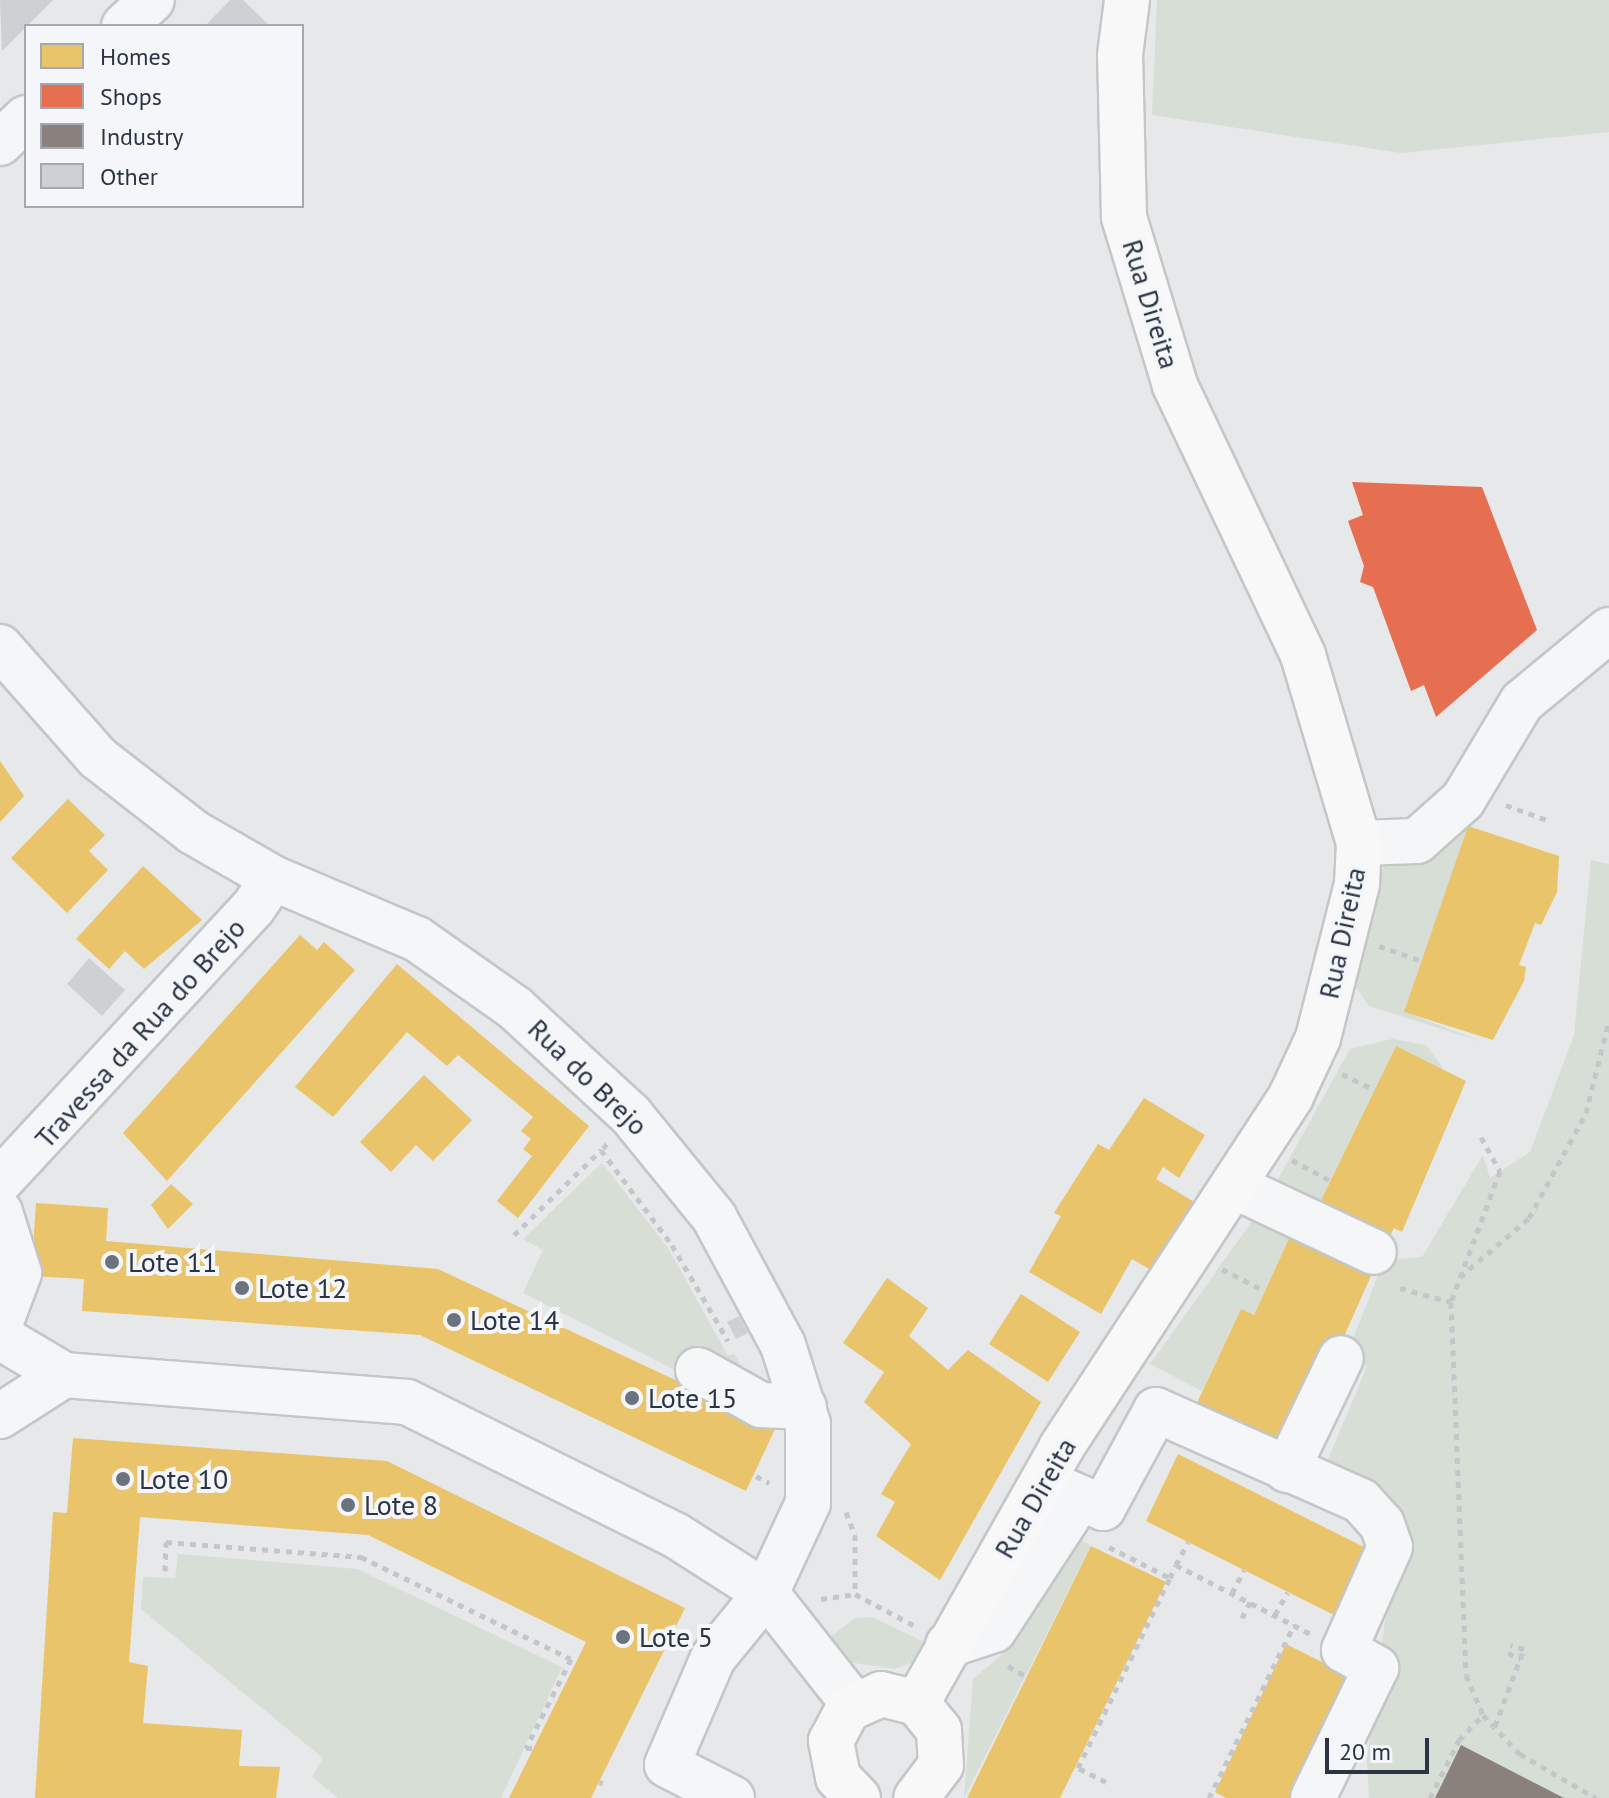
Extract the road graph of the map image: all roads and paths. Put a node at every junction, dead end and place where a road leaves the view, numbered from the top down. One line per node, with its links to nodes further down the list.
1 (152, 0): 3 (street)
2 (1127, 0): 10 (main road, Rua Direita)
3 (126, 24)
4 (24, 120): 5 (street)
5 (0, 143)
6 (1609, 630): 10 (street)
7 (0, 647): 11 (street, Rua do Brejo)
8 (1497, 801): 9 (path)
9 (1547, 820)
10 (1359, 843): 17 (main road, Rua Direita)
11 (273, 878): 16 (street, Travessa da Rua do Brejo); 32 (street, Rua do Brejo)
12 (1608, 1020): 22 (path)
13 (1481, 1137): 22 (path)
14 (611, 1140): 15 (path)
15 (601, 1150): 19 (path); 28 (path)
16 (0, 1181)
17 (1238, 1188): 20 (street); 21 (main road, Rua Direita)
18 (0, 1212): 26 (street)
19 (514, 1235)
20 (1374, 1252)
21 (1193, 1253): 24 (path); 35 (main road, Rua Direita)
22 (1458, 1279): 25 (path)
23 (1400, 1288): 25 (path)
24 (1265, 1291)
25 (1451, 1302): 57 (path)
26 (0, 1324)
27 (0, 1337): 31 (street)
28 (745, 1341)
29 (1341, 1358): 34 (street)
30 (698, 1370): 32 (street)
31 (64, 1375): 33 (street); 45 (street)
32 (804, 1407): 36 (street, Rua do Brejo)
33 (0, 1416)
34 (1287, 1470): 35 (street); 52 (street)
35 (1062, 1501): 41 (path); 50 (main road, Rua Direita)
36 (808, 1503): 44 (path); 45 (street, Rua do Brejo)
37 (1188, 1542): 38 (path)
38 (1176, 1565): 41 (path); 43 (path)
39 (1244, 1570): 43 (path)
40 (165, 1571): 59 (path)
41 (1170, 1578): 60 (path)
42 (1288, 1592): 47 (path)
43 (1232, 1593): 46 (path)
44 (855, 1594): 45 (path); 50 (path)
45 (775, 1602): 56 (street); 62 (street, Rua do Brejo)
46 (1250, 1602): 47 (path); 48 (path)
47 (1275, 1615): 49 (path)
48 (1242, 1618)
49 (1294, 1625): 52 (path); 64 (path)
50 (948, 1645): 55 (main road, Rua Direita)
51 (1511, 1645): 54 (path)
52 (1344, 1650): 65 (street)
53 (1508, 1653): 54 (path)
54 (1521, 1659): 58 (path)
55 (917, 1703): 56 (main road); 61 (main road)
56 (854, 1705): 63 (main road)
57 (1483, 1715): 58 (path); 66 (path)
58 (1495, 1726): 67 (path)
59 (534, 1748)
60 (1106, 1782)
61 (921, 1797)
62 (732, 1798)
63 (858, 1798)
64 (1209, 1798)
65 (1313, 1798)
66 (1430, 1798)
67 (1596, 1798)

